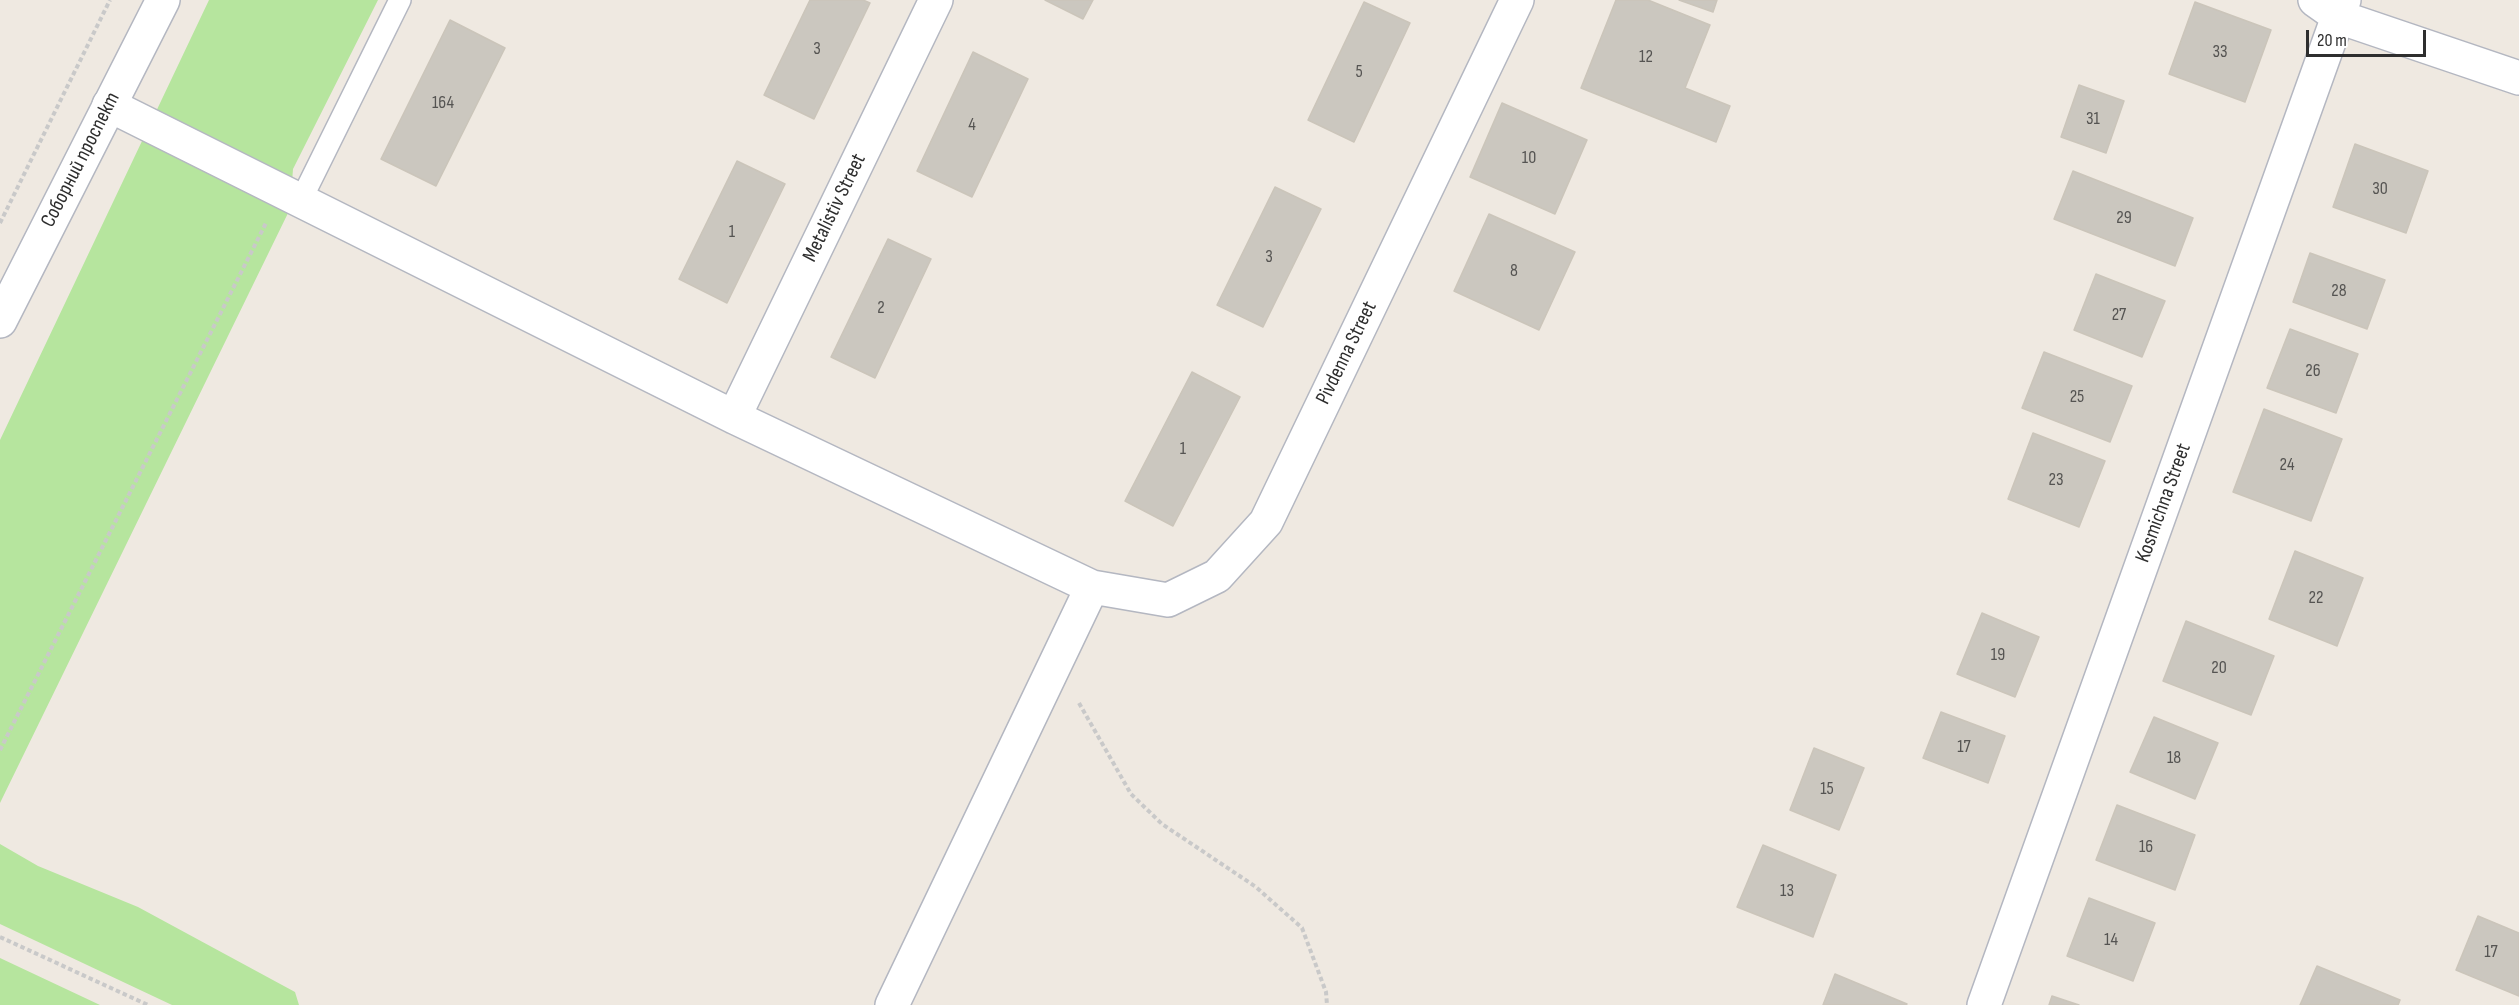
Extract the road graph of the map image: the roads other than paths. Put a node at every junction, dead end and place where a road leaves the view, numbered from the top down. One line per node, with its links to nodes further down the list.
1 (163, 0): 7 (street, Соборний проспект)
2 (400, 0): 8 (lane)
3 (936, 0): 10 (street, Metalistiv Street)
4 (1517, 0): 11 (street, Pivdenna Street)
5 (2333, 6): 6 (street); 13 (street, Kosmichna Street)
6 (2519, 78)
7 (109, 105): 8 (street, Pivdenna Street); 9 (street, Соборний проспект)
8 (290, 197): 10 (street, Pivdenna Street)
9 (0, 321)
10 (734, 417): 11 (street, Pivdenna Street)
11 (1092, 587): 12 (street)
12 (892, 1005)
13 (1984, 1005)

